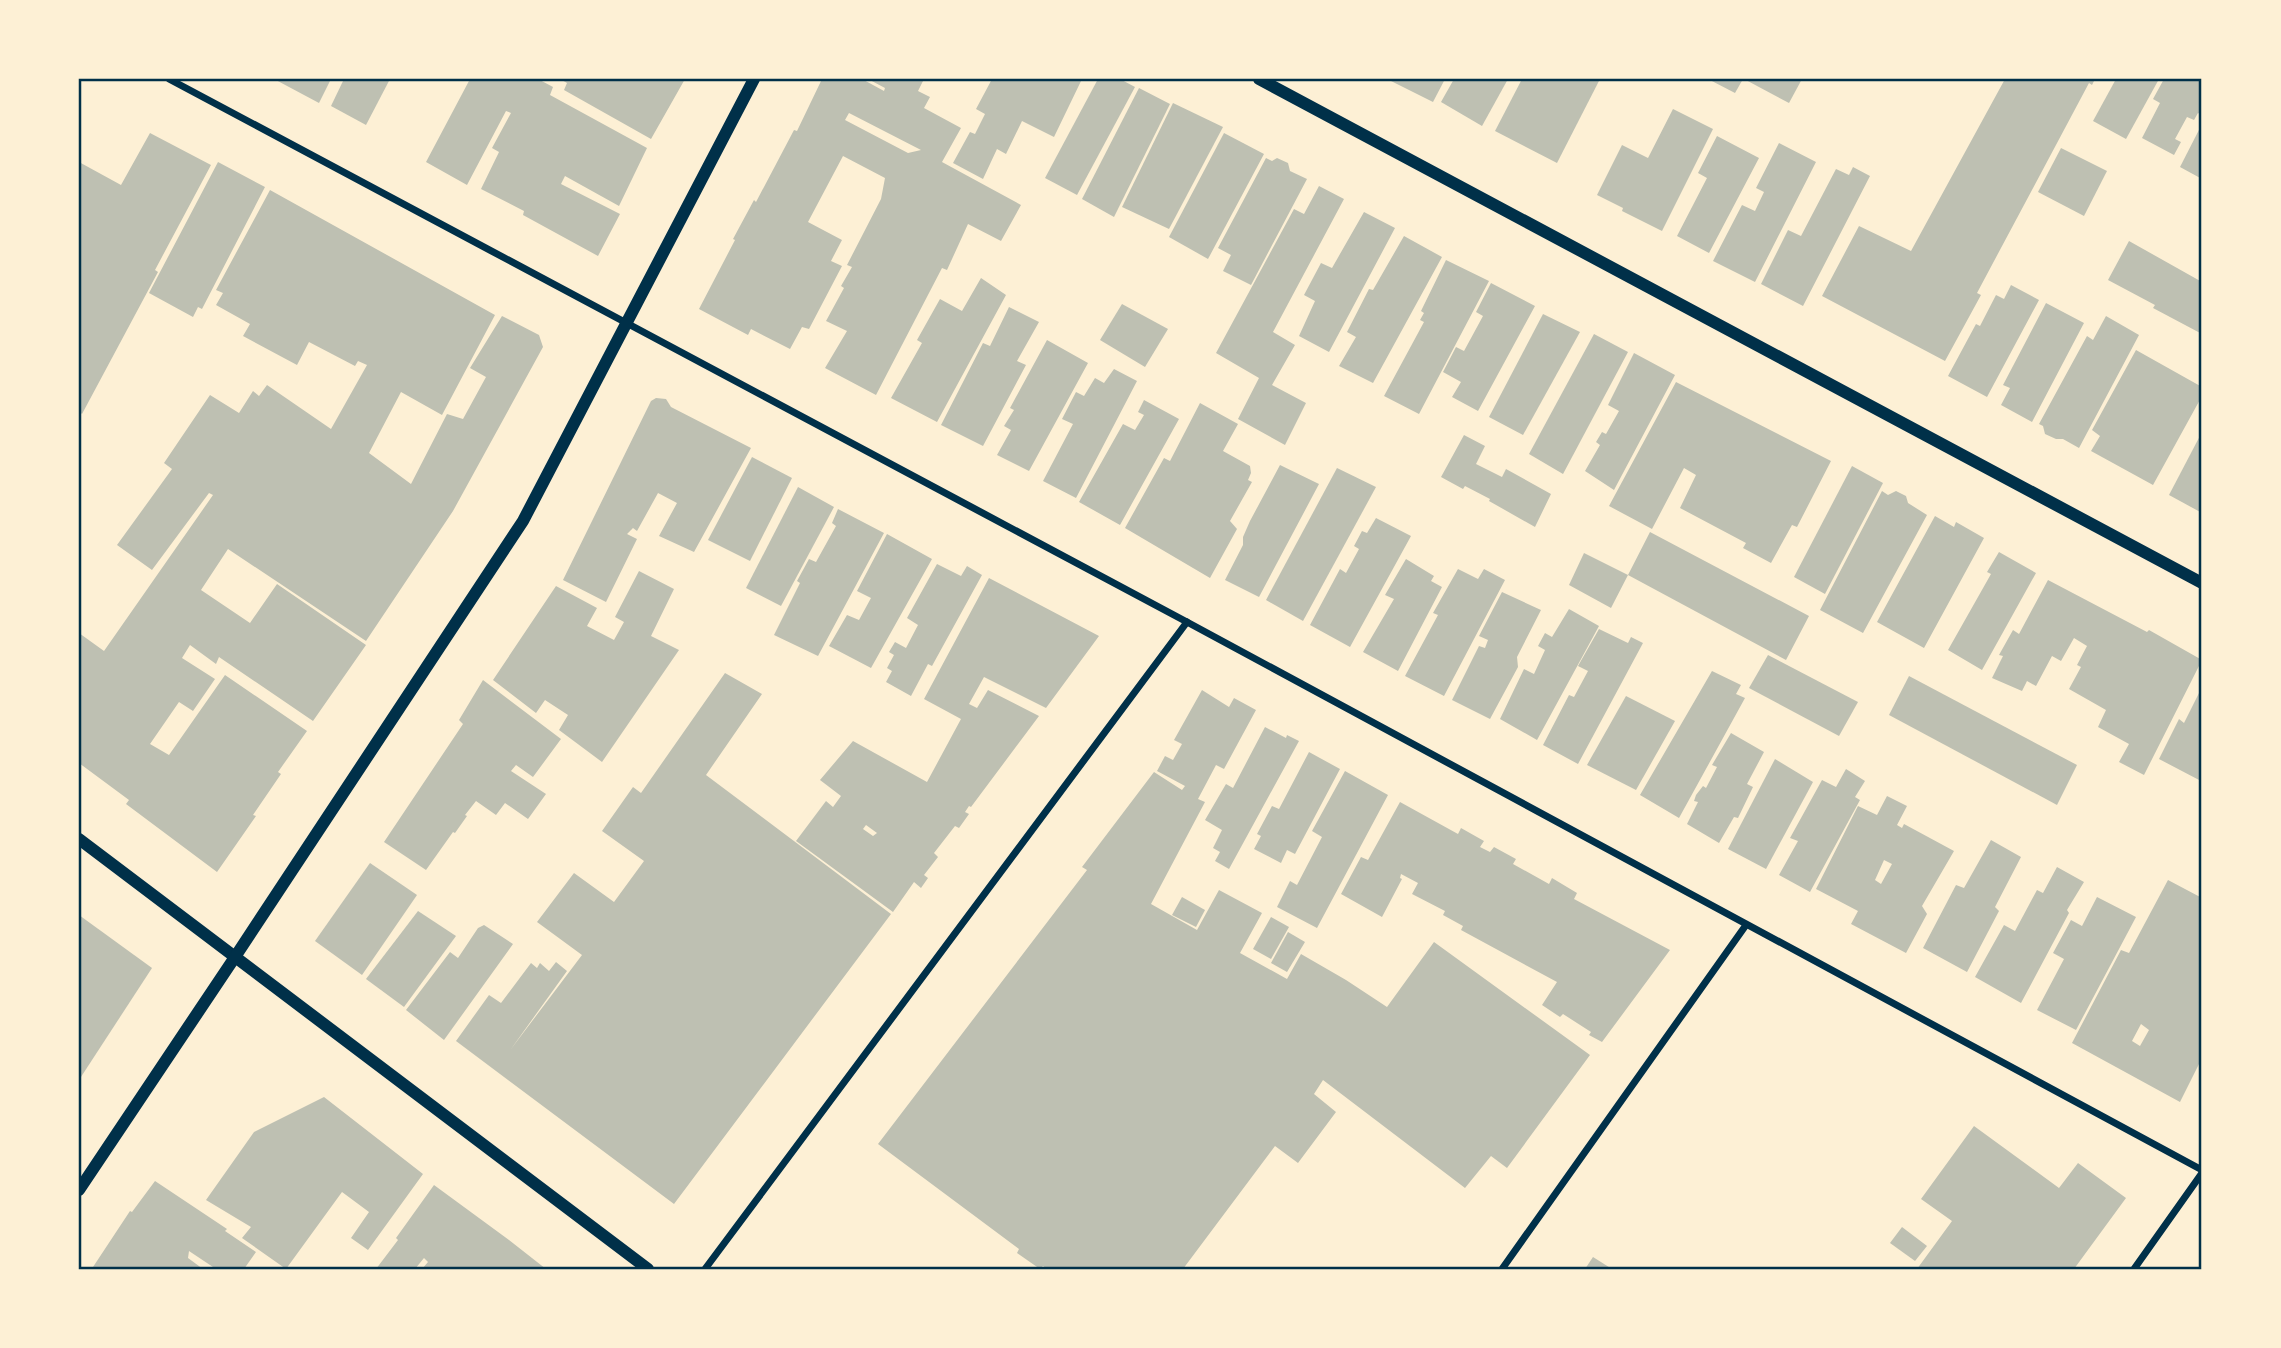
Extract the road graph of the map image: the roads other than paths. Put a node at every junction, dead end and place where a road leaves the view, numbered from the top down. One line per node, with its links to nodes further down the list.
1 (169, 79): 4 (street)
2 (754, 79): 4 (street)
3 (1259, 79): 5 (street)
4 (626, 324): 6 (street); 9 (street)
5 (2202, 583)
6 (1187, 622): 8 (street); 13 (street)
7 (79, 839): 9 (street)
8 (1746, 925): 10 (street); 14 (street)
9 (235, 957): 11 (street); 12 (street)
10 (2202, 1171): 15 (street)
11 (79, 1190)
12 (648, 1269)
13 (705, 1269)
14 (1503, 1269)
15 (2134, 1269)

